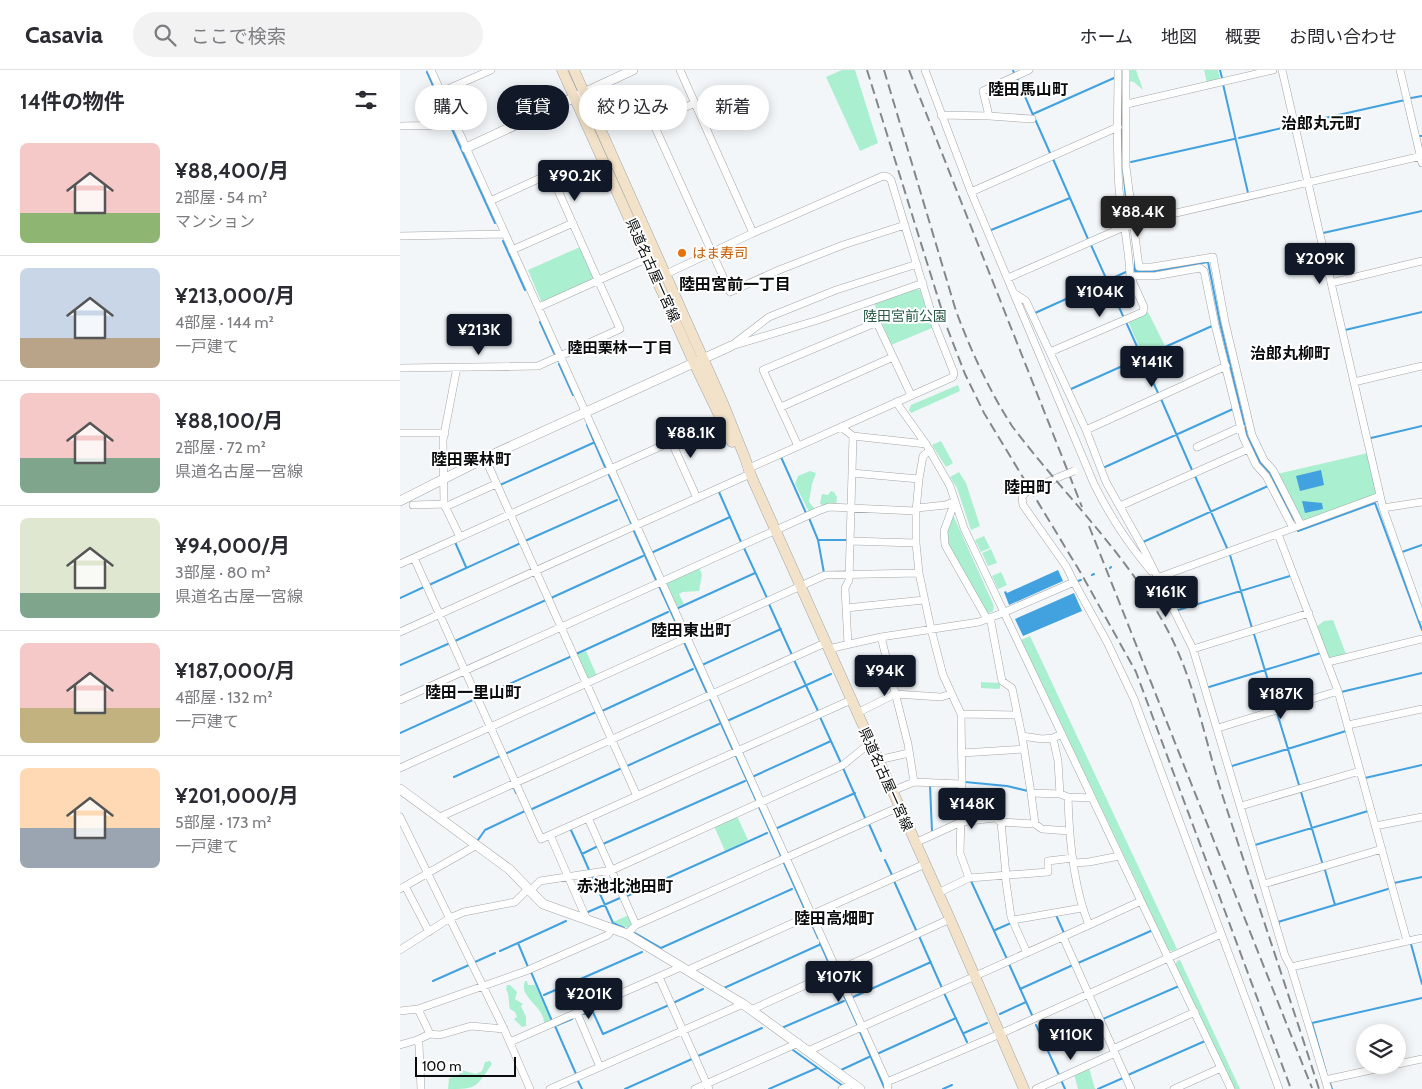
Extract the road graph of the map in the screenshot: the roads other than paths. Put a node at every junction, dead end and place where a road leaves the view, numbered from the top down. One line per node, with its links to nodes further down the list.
1 (430, 70): 14 (street)
2 (491, 70): 15 (street)
3 (562, 70): 17 (main road, 県道名古屋一宮線)
4 (574, 70): 17 (main road, 県道名古屋一宮線)
5 (633, 70): 16 (street)
6 (680, 70): 18 (street)
7 (925, 70): 20 (street)
8 (1029, 70): 21 (street)
9 (1118, 70): 25 (street)
10 (1126, 70): 19 (street)
11 (1273, 70): 19 (street)
12 (1282, 70): 31 (street)
13 (1400, 70): 30 (street)
14 (438, 85)
15 (457, 85)
16 (601, 85)
17 (579, 95): 29 (street)
18 (695, 102): 37 (street); 41 (street)
19 (1126, 104): 35 (street)
20 (942, 115): 21 (street); 32 (street)
21 (989, 116): 22 (street)
22 (1032, 119)
23 (400, 126): 24 (street)
24 (415, 126)
25 (1118, 127): 32 (street); 35 (street)
26 (458, 130): 29 (street)
27 (594, 130): 42 (main road, 県道名古屋一宮線)
28 (596, 130): 45 (main road, 県道名古屋一宮線)
29 (466, 148): 33 (street)
30 (1421, 159): 31 (street)
31 (1308, 183): 35 (street); 50 (street)
32 (971, 192): 47 (street)
33 (490, 201): 34 (street); 38 (street)
34 (572, 223): 40 (street); 48 (street)
35 (1130, 224): 46 (street); 47 (street); 98 (street)
36 (905, 225): 37 (street); 41 (street); 44 (street)
37 (753, 233): 41 (street)
38 (505, 234): 39 (street); 40 (street)
39 (400, 236)
40 (512, 250): 52 (street)
41 (712, 252): 45 (street)
42 (648, 258): 48 (street); 57 (main road, 県道名古屋一宮線)
43 (1422, 261): 50 (street)
44 (916, 264): 49 (street); 53 (street)
45 (666, 274): 57 (main road, 県道名古屋一宮線)
46 (1130, 276): 54 (street); 58 (street)
47 (1008, 278): 51 (street)
48 (599, 281): 52 (street); 55 (street)
49 (923, 283): 53 (street); 63 (street)
50 (1331, 283): 62 (street)
51 (1014, 293): 54 (street); 78 (street)
52 (539, 307): 55 (street)
53 (731, 346): 57 (street)
54 (1050, 352): 69 (street)
55 (561, 356): 60 (street); 66 (street)
56 (893, 357): 63 (street); 65 (street); 65 (street)
57 (699, 361): 66 (street); 80 (main road, 県道名古屋一宮線)
58 (1226, 366): 67 (street); 69 (street)
59 (1422, 366): 62 (street)
60 (457, 367): 61 (street); 71 (street)
61 (400, 368)
62 (1354, 382): 85 (street)
63 (910, 396): 64 (street)
64 (896, 402): 68 (street); 74 (street)
65 (781, 408): 73 (street)
66 (587, 412): 77 (street); 79 (street)
67 (1241, 426): 75 (street); 76 (street)
68 (841, 427): 72 (street); 73 (street)
69 (1086, 430): 92 (street)
70 (400, 433): 71 (street)
71 (445, 433): 82 (street)
72 (853, 436): 74 (street); 81 (street)
73 (798, 446): 80 (street)
74 (928, 447): 83 (street); 87 (street)
75 (1197, 447)
76 (1248, 449): 92 (street); 98 (street)
77 (485, 458): 82 (street); 84 (street)
78 (1086, 466): 109 (street); 111 (street, bridge)
79 (610, 468): 86 (street); 96 (street); 97 (street)
80 (749, 471): 86 (street); 99 (main road, 県道名古屋一宮線)
81 (852, 473): 83 (street); 93 (street)
82 (444, 479): 88 (street); 91 (street)
83 (919, 479): 95 (street)
84 (496, 484): 91 (street); 96 (street)
85 (1380, 496): 94 (street); 98 (street)
86 (697, 498): 97 (street)
87 (955, 500): 95 (street); 115 (street); 118 (street)
88 (400, 501)
89 (1422, 502): 94 (street)
90 (413, 505): 91 (street)
91 (445, 506): 101 (street)
92 (1120, 506): 109 (street)
93 (851, 508): 95 (street); 99 (street); 102 (street)
94 (1383, 508): 119 (street)
95 (917, 510): 103 (street)
96 (510, 515): 101 (street); 106 (street)
97 (636, 526): 106 (street); 110 (street)
98 (1297, 526): 100 (street)
99 (775, 531): 110 (street); 112 (main road, 県道名古屋一宮線)
100 (1278, 534): 109 (street); 116 (street)
101 (460, 537): 104 (street)
102 (850, 541): 103 (street); 108 (street)
103 (916, 543): 107 (street)
104 (414, 558): 105 (street); 117 (street)
105 (400, 564)
106 (536, 571): 117 (street); 120 (street)
107 (919, 574): 108 (street); 113 (street)
108 (849, 575): 112 (street); 114 (street)
109 (1157, 578): 128 (street)
110 (661, 582): 120 (street); 124 (street)
111 (1074, 582): 115 (street); 208 (street)
112 (800, 587): 124 (street); 127 (main road, 県道名古屋一宮線)
113 (924, 600): 114 (street); 121 (street)
114 (846, 608): 126 (street)
115 (1005, 612): 118 (street); 145 (street)
116 (1309, 613): 128 (street); 129 (street)
117 (439, 614): 122 (street); 130 (street)
118 (988, 618): 121 (street); 141 (street)
119 (1422, 618)
120 (561, 627): 130 (street); 131 (street)
121 (931, 630): 123 (street); 135 (street)
122 (400, 632)
123 (881, 637): 126 (street); 134 (street)
124 (686, 638): 131 (street); 133 (street)
125 (1422, 639): 129 (street)
126 (848, 644): 127 (street)
127 (827, 646): 133 (street); 137 (main road, 県道名古屋一宮線)
128 (1193, 649): 144 (street)
129 (1328, 662): 132 (street)
130 (465, 671): 136 (street); 143 (street)
131 (586, 683): 143 (street); 148 (street)
132 (1338, 691): 142 (street); 144 (street)
133 (712, 694): 148 (street); 151 (street)
134 (895, 694): 135 (street); 139 (street); 152 (street)
135 (951, 694): 140 (street)
136 (400, 700)
137 (851, 700): 139 (main road, 県道名古屋一宮線); 151 (street)
138 (1422, 709): 142 (street)
139 (857, 713): 149 (main road, 県道名古屋一宮線)
140 (961, 714): 141 (street); 153 (street)
141 (1017, 715): 146 (street)
142 (1348, 725): 156 (street)
143 (490, 727): 155 (street); 158 (street)
144 (1218, 728): 168 (street)
145 (1062, 734): 147 (street); 166 (street)
146 (1022, 736): 147 (street); 150 (street)
147 (1053, 738): 163 (street)
148 (612, 740): 158 (street); 164 (street)
149 (870, 743): 154 (main road, 県道名古屋一宮線); 167 (street)
150 (1024, 749): 153 (street); 162 (street)
151 (737, 751): 164 (street); 167 (street)
152 (909, 753): 154 (street); 157 (street)
153 (962, 753): 159 (street)
154 (878, 760): 161 (main road, 県道名古屋一宮線)
155 (400, 768)
156 (1360, 771): 168 (street); 177 (street)
157 (914, 782): 159 (street); 161 (street)
158 (516, 783): 170 (street); 179 (street)
159 (961, 784): 174 (street)
160 (400, 789): 170 (street)
161 (892, 791): 169 (main road, 県道名古屋一宮線)
162 (1031, 793): 163 (street); 176 (street)
163 (1060, 794): 165 (street)
164 (637, 796): 173 (street)
165 (1068, 797): 166 (street); 178 (street)
166 (1092, 798): 183 (street)
167 (761, 802): 184 (street); 187 (street)
168 (1241, 806): 192 (street)
169 (899, 807): 180 (main road, 県道名古屋一宮線); 184 (street)
170 (440, 817): 181 (street)
171 (1422, 817): 177 (street)
172 (400, 818): 188 (street)
173 (588, 818): 179 (street); 187 (street)
174 (961, 822): 175 (street); 180 (street); 191 (street)
175 (1001, 822): 176 (street); 189 (street)
176 (1035, 824): 178 (street)
177 (1375, 826): 182 (street)
178 (1069, 831): 185 (street)
179 (550, 835): 190 (street)
180 (915, 843): 186 (main road, 県道名古屋一宮線)
181 (477, 845): 188 (street); 194 (street)
182 (1382, 849): 192 (street); 211 (street)
183 (1119, 856): 185 (street); 196 (street)
184 (786, 858): 198 (street); 203 (street)
185 (1074, 860): 189 (street); 197 (street)
186 (925, 864): 195 (main road, 県道名古屋一宮線); 198 (street)
187 (612, 870): 190 (street); 203 (street)
188 (428, 873): 193 (street); 199 (street)
189 (1006, 875): 191 (street); 202 (street)
190 (568, 877): 194 (street); 201 (street)
191 (970, 878): 195 (street)
192 (1264, 884): 215 (street)
193 (403, 887): 206 (street)
194 (529, 890): 199 (street); 201 (street)
195 (938, 893): 200 (main road, 県道名古屋一宮線)
196 (1141, 901): 204 (street); 214 (street)
197 (1082, 908): 202 (street); 204 (street)
198 (811, 914): 216 (street); 217 (street)
199 (450, 918): 206 (street); 220 (street)
200 (950, 919): 217 (street); 218 (main road, 県道名古屋一宮線)
201 (587, 920): 205 (street)
202 (1013, 920): 213 (street)
203 (636, 925): 207 (street)
204 (1089, 925): 209 (street)
205 (612, 929): 207 (street); 220 (street)
206 (429, 932): 212 (street)
207 (627, 934): 216 (street)
208 (1222, 934): 214 (street); 258 (street)
209 (1062, 937): 213 (street); 221 (street)
210 (1422, 938): 211 (street)
211 (1407, 941): 215 (street)
212 (400, 950)
213 (1028, 953): 218 (street)
214 (1169, 958): 221 (street); 226 (street)
215 (1291, 967): 244 (street)
216 (684, 969): 219 (street); 222 (street)
217 (837, 971): 224 (street); 228 (street)
218 (975, 976): 228 (street); 232 (main road, 県道名古屋一宮線)
219 (659, 977): 227 (street); 230 (street)
220 (484, 986): 223 (street); 229 (street)
221 (1088, 994): 232 (street); 238 (street)
222 (743, 1004): 224 (street); 230 (street)
223 (418, 1009): 225 (street); 231 (street)
224 (751, 1010): 235 (street)
225 (400, 1011)
226 (1195, 1012): 238 (street); 242 (street)
227 (577, 1013): 234 (street); 241 (street)
228 (862, 1027): 237 (street); 246 (street)
229 (504, 1029): 231 (street); 234 (street)
230 (683, 1030): 241 (street); 245 (street)
231 (430, 1034): 233 (street)
232 (1000, 1034): 246 (street); 248 (main road, 県道名古屋一宮線)
233 (417, 1040): 236 (street); 249 (street)
234 (510, 1042): 250 (street)
235 (798, 1043): 237 (street); 245 (street)
236 (400, 1044)
237 (808, 1051): 247 (street)
238 (1114, 1051): 254 (street); 255 (street)
239 (1422, 1059): 240 (street)
240 (1406, 1063)
241 (600, 1067): 251 (street)
242 (1221, 1068): 256 (street); 257 (street)
243 (1356, 1073): 244 (street)
244 (1325, 1080): 259 (street)
245 (708, 1086): 252 (street)
246 (888, 1086)
247 (857, 1087): 253 (street)
248 (1022, 1088)
249 (422, 1089)
250 (530, 1089)
251 (550, 1089)
252 (695, 1089)
253 (842, 1089)
254 (1036, 1089)
255 (1131, 1089)
256 (1174, 1089)
257 (1231, 1089)
258 (1279, 1089)
259 (1328, 1089)

